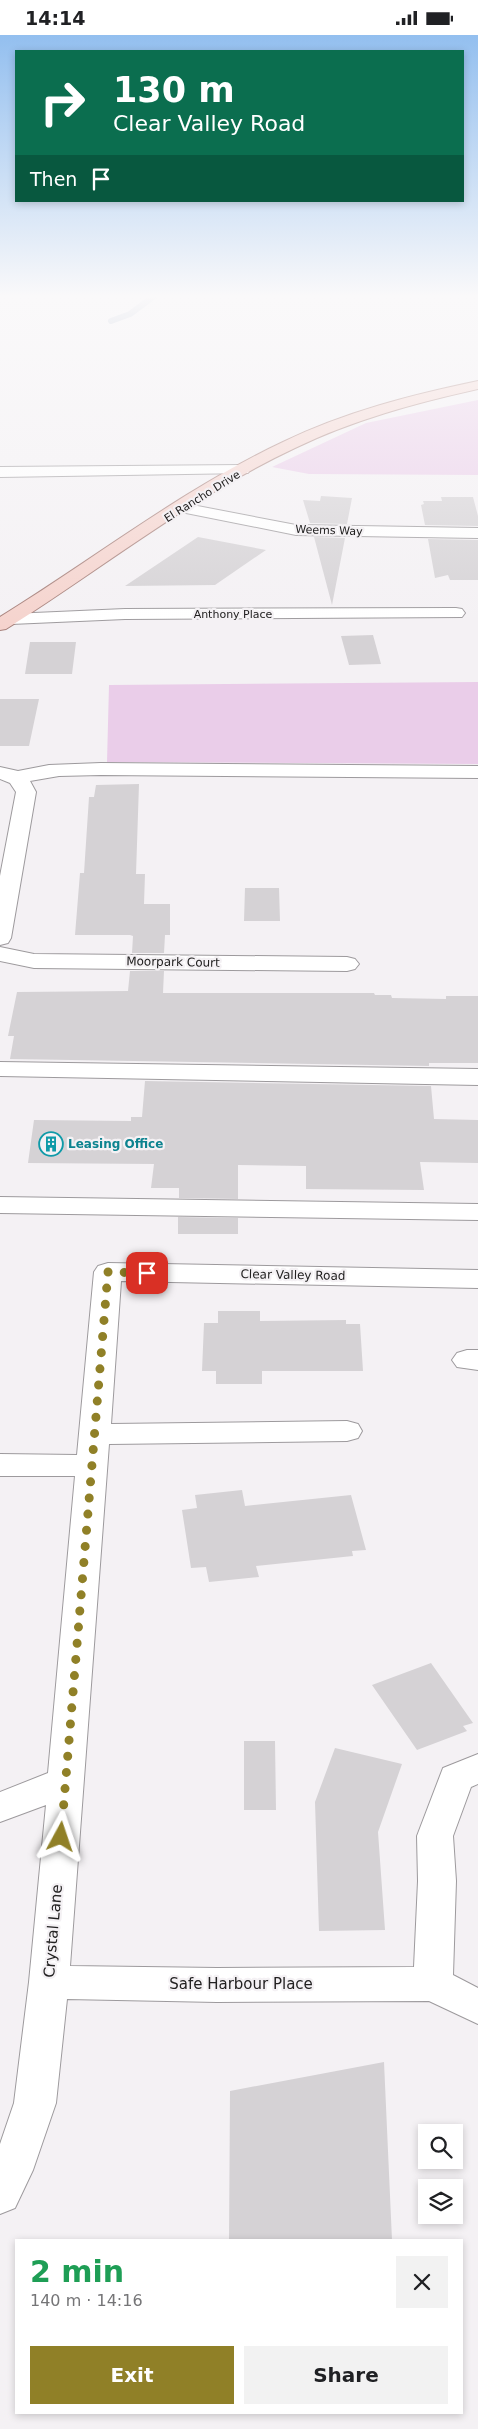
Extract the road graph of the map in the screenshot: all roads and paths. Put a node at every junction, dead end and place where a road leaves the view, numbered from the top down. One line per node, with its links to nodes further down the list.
1 (397, 406): 2 (main road, El Rancho Drive)
2 (242, 470): 3 (street); 4 (main road, El Rancho Drive)
3 (0, 472)
4 (182, 508): 5 (street, Weems Way); 7 (main road, El Rancho Drive)
5 (478, 533)
6 (456, 613): 7 (street, Anthony Place)
7 (5, 622)
8 (478, 772): 9 (street)
9 (9, 776): 10 (street)
10 (0, 939)
11 (0, 954): 12 (street, Moorpark Court)
12 (347, 964)
13 (0, 1069): 14 (street)
14 (478, 1077)
15 (0, 1205): 16 (street)
16 (478, 1212)
17 (108, 1272): 18 (street, Clear Valley Road); 20 (street, Crystal Lane)
18 (478, 1279)
19 (348, 1431): 20 (street)
20 (93, 1450): 21 (street); 23 (street, Crystal Lane)
21 (0, 1465)
22 (478, 1768): 26 (street)
23 (66, 1782): 24 (street); 25 (street, Crystal Lane)
24 (0, 1807)
25 (49, 1983): 26 (street, Safe Harbour Place); 28 (street, Crystal Lane)
26 (433, 1984): 27 (street, Safe Harbour Place)
27 (478, 2007)
28 (0, 2194)

